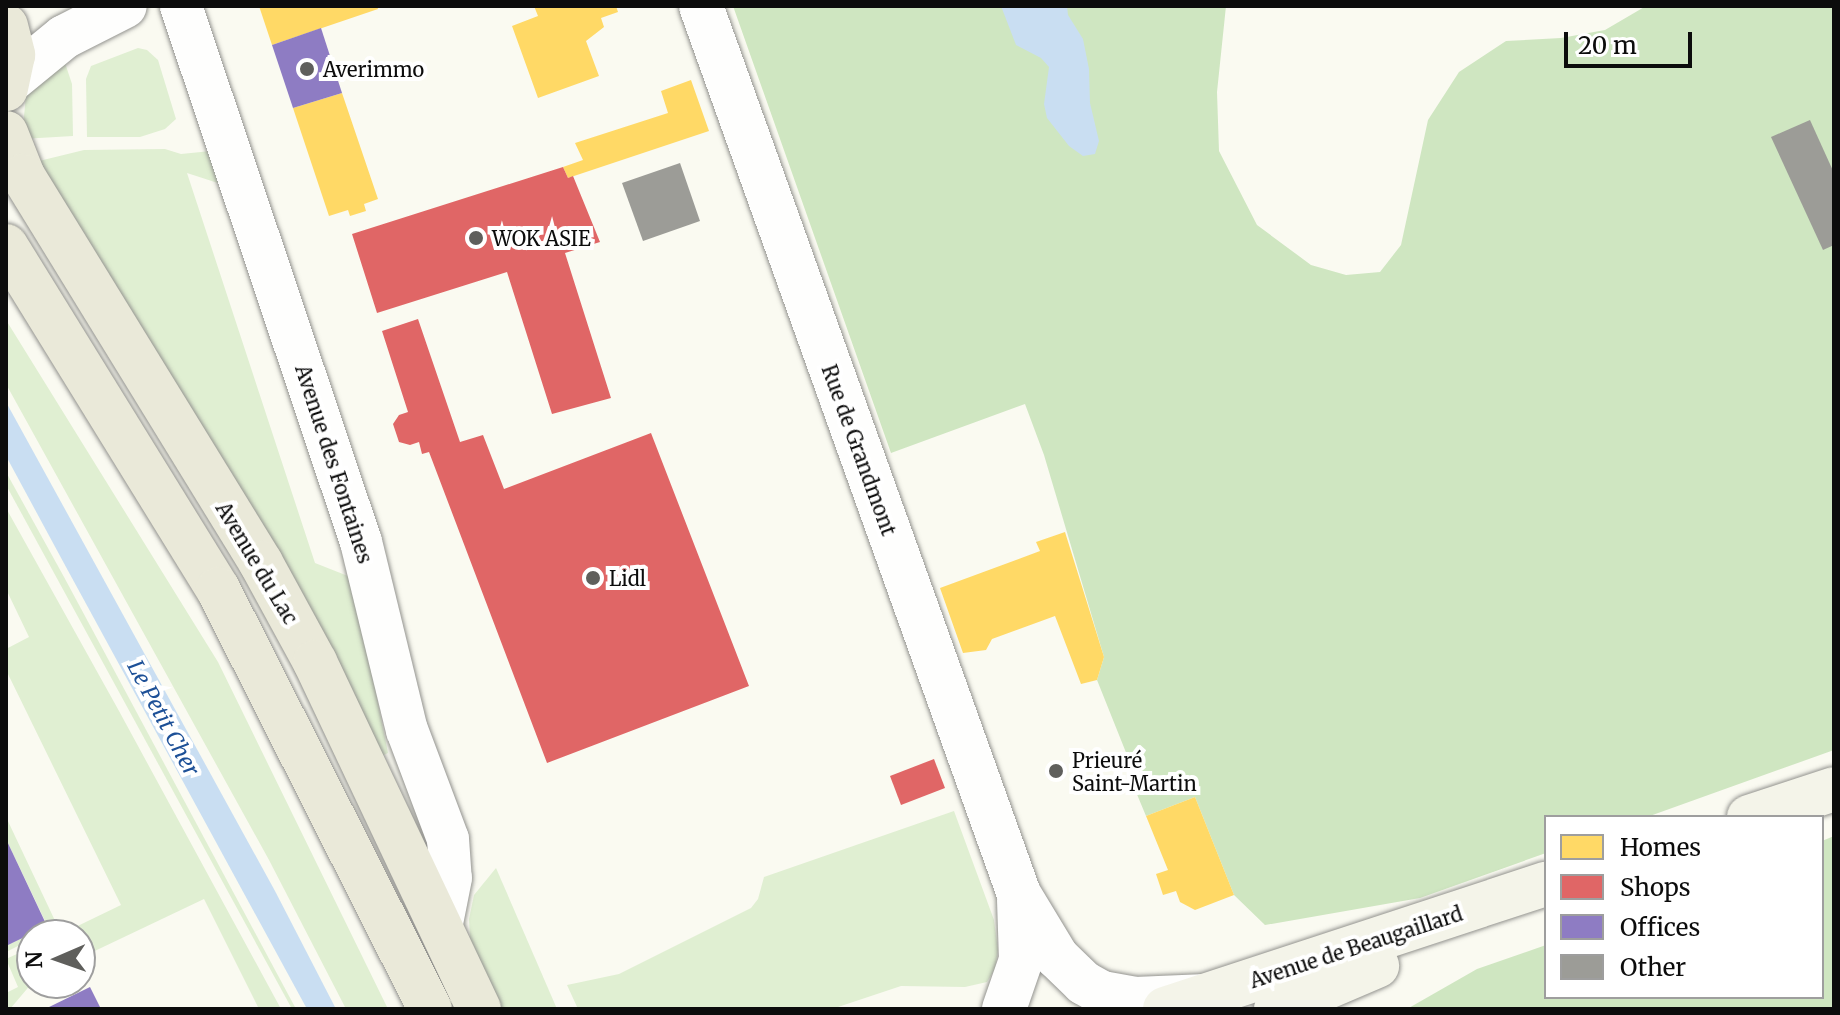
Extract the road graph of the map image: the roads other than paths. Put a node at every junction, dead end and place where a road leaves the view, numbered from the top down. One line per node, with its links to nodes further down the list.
1 (125, 6): 5 (street)
2 (181, 6): 14 (street, Avenue des Fontaines)
3 (701, 6): 12 (street, Rue de Grandmont)
4 (6, 26): 5 (main road)
5 (7, 86)
6 (6, 133): 14 (main road, Avenue du Lac)
7 (6, 246): 16 (main road)
8 (1834, 790): 9 (main road); 10 (main road)
9 (1755, 815)
10 (1772, 815)
11 (1544, 885): 15 (main road, Avenue de Beaugaillard)
12 (1019, 894): 15 (street, Rue de Grandmont); 18 (street, Rue de Grandmont)
13 (1544, 899): 20 (main road, Avenue de Beaugaillard)
14 (441, 928): 17 (main road, Avenue du Lac)
15 (1210, 996): 19 (main road, Avenue de Beaugaillard)
16 (430, 1009)
17 (479, 1009)
18 (1004, 1009)
19 (1165, 1009)
20 (1276, 1009)

